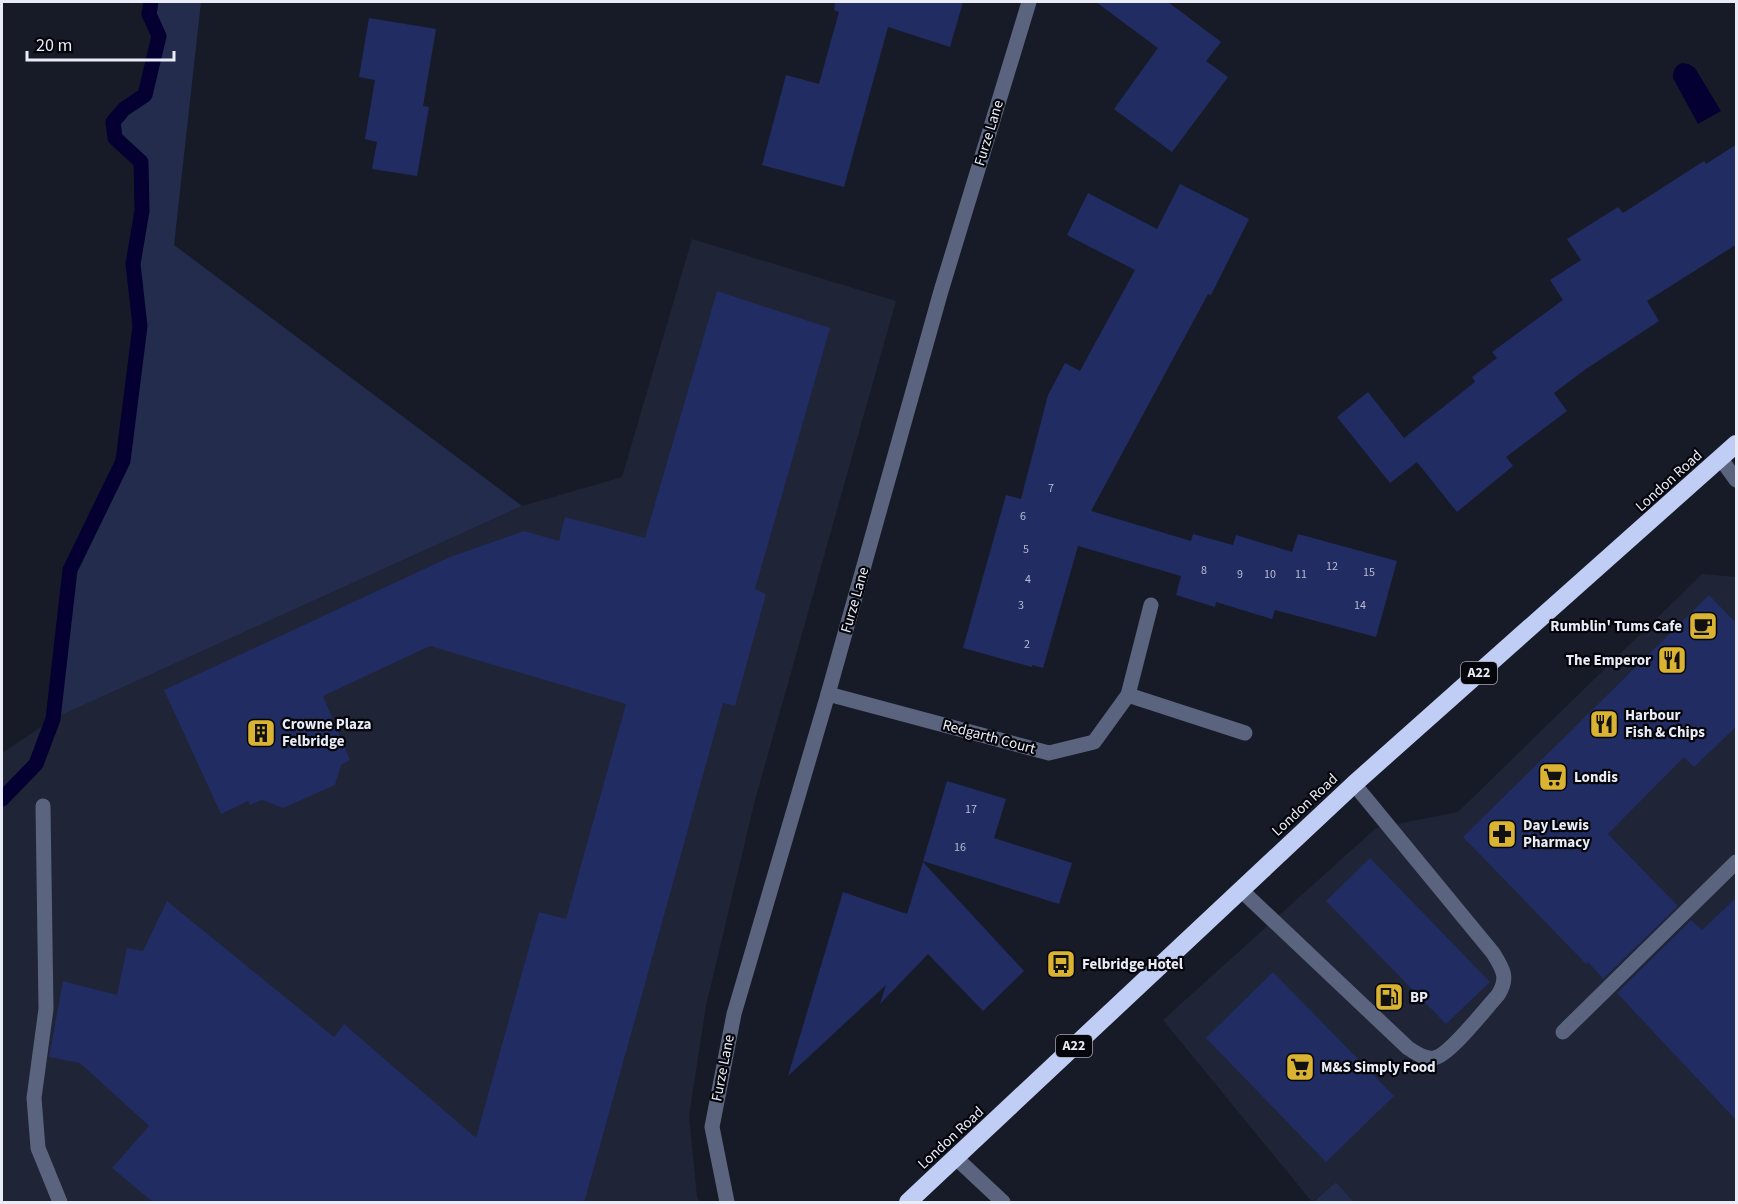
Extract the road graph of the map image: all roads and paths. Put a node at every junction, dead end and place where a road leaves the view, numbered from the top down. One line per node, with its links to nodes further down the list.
1 (1029, 2): 6 (street, Furze Lane)
2 (1737, 444): 3 (highway, London Road / A22)
3 (1721, 459): 4 (street); 9 (highway, London Road / A22)
4 (1737, 480)
5 (1151, 605): 7 (street, Redgarth Court)
6 (828, 694): 7 (street, Redgarth Court); 16 (street, Furze Lane)
7 (1128, 695): 8 (street)
8 (1245, 733)
9 (1354, 784): 12 (highway, London Road / A22); 12 (street)
10 (43, 806): 15 (street)
11 (1737, 862): 13 (street)
12 (1241, 890): 14 (highway, London Road / A22)
13 (1563, 1032)
14 (956, 1158): 17 (highway, London Road / A22); 18 (street)
15 (60, 1203)
16 (727, 1203)
17 (908, 1203)
18 (1003, 1203)

